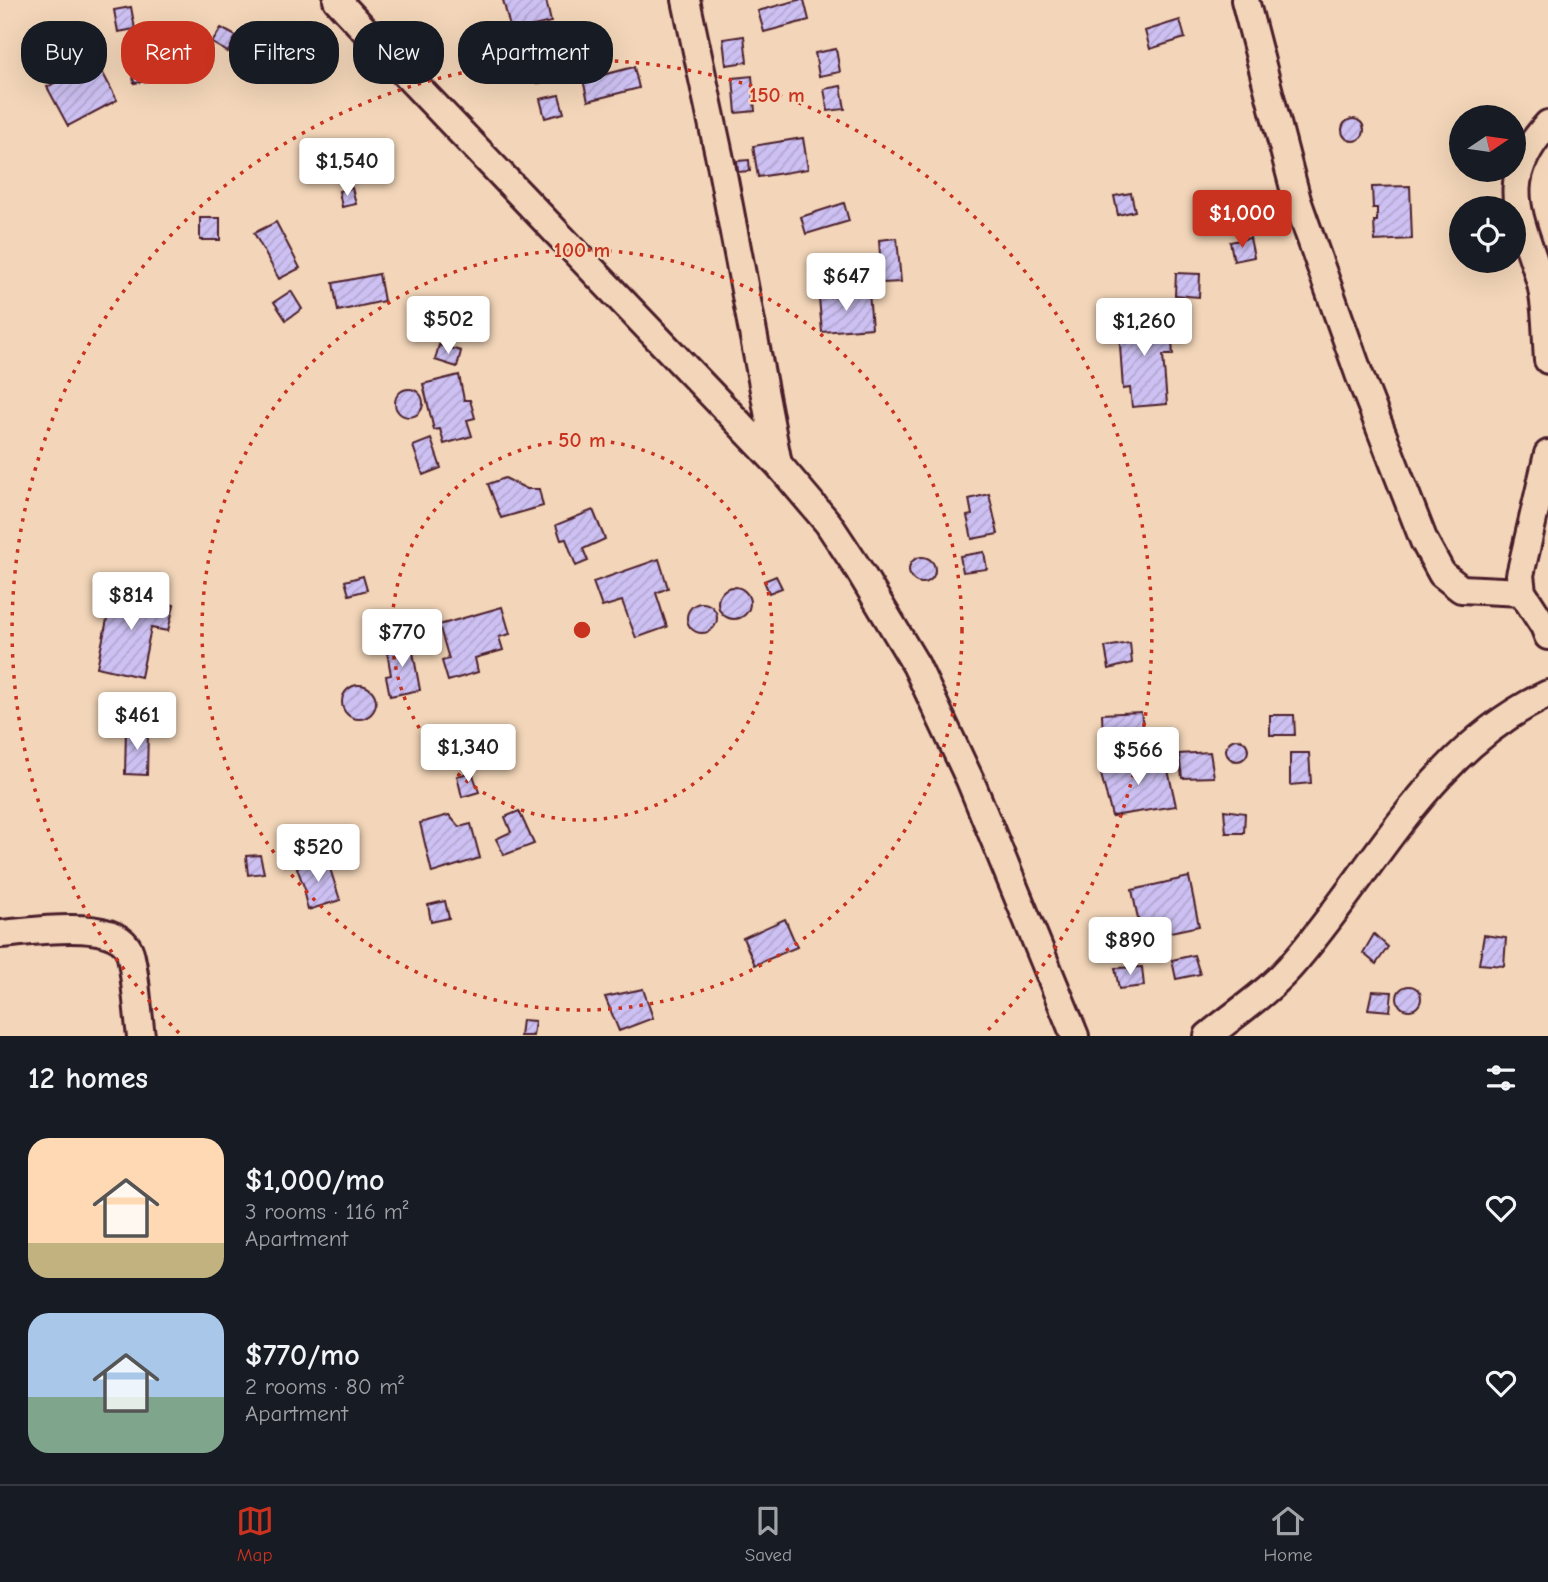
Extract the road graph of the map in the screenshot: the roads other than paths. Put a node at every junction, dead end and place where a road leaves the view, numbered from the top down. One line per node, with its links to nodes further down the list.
1 (337, 0): 7 (street)
2 (686, 0): 7 (street)
3 (1245, 0): 8 (street)
4 (1548, 124): 5 (street)
5 (1548, 360)
6 (1548, 454): 8 (street)
7 (778, 464): 13 (street)
8 (1522, 592): 9 (street)
9 (1548, 636)
10 (1548, 694): 14 (street)
11 (0, 934): 12 (street)
12 (141, 1036)
13 (1075, 1036)
14 (1208, 1036)

